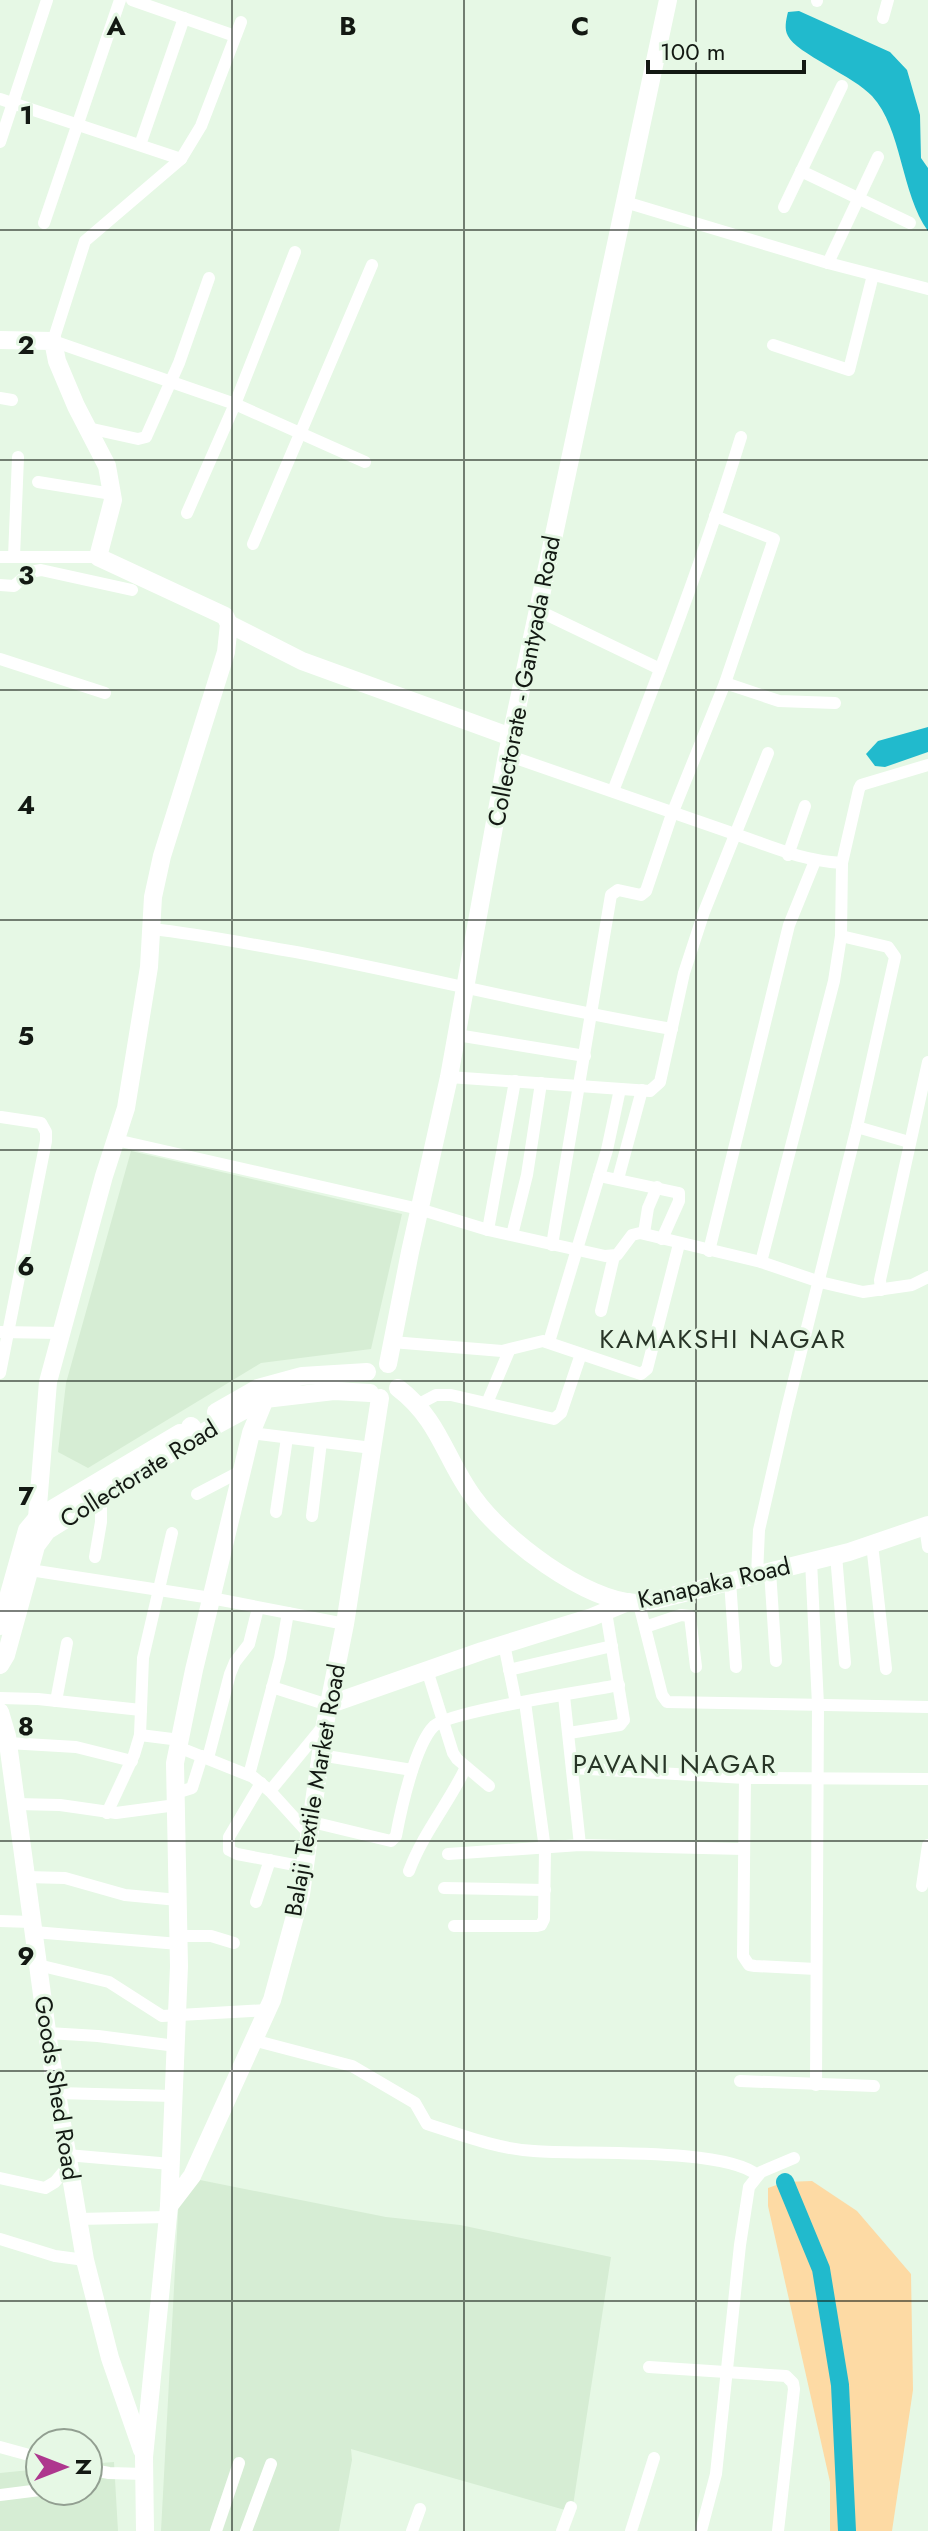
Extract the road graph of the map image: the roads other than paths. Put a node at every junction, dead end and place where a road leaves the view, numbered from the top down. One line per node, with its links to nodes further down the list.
1 (47, 0): 11 (street)
2 (120, 0): 12 (street)
3 (132, 0): 6 (street)
4 (668, 0): 19 (street, Collectorate - Gantyada Road)
5 (888, 0): 7 (street)
6 (184, 18): 9 (street); 14 (street)
7 (883, 18)
8 (241, 22): 9 (street)
9 (235, 36): 16 (street)
10 (842, 86): 17 (street)
11 (6, 101): 12 (street); 13 (street)
12 (78, 124): 14 (street); 21 (street)
13 (0, 142)
14 (140, 145): 16 (street)
15 (878, 157): 18 (street)
16 (181, 159): 30 (street)
17 (801, 171): 18 (street); 20 (street)
18 (859, 198): 22 (street); 24 (street)
19 (625, 202): 24 (street); 49 (street, Collectorate - Gantyada Road)
20 (784, 207)
21 (44, 223)
22 (910, 223)
23 (295, 252): 33 (street)
24 (828, 263): 26 (street)
25 (372, 265): 35 (street)
26 (873, 275): 28 (street); 31 (street)
27 (209, 278): 32 (street)
28 (928, 289)
29 (0, 340): 30 (street)
30 (53, 341): 32 (street); 34 (street)
31 (773, 345)
32 (171, 382): 33 (street); 34 (street)
33 (235, 404): 35 (street); 41 (street)
34 (88, 428): 40 (street)
35 (299, 434): 38 (street); 43 (street)
36 (741, 437): 42 (street)
37 (18, 457): 45 (street)
38 (365, 462)
39 (38, 482): 40 (street)
40 (112, 494): 46 (street)
41 (187, 513)
42 (715, 516): 52 (street); 53 (street)
43 (253, 544)
44 (0, 557): 45 (street)
45 (14, 557): 46 (street)
46 (98, 557): 50 (street)
47 (0, 585): 48 (street)
48 (132, 590)
49 (537, 610): 52 (street); 56 (street, Collectorate - Gantyada Road)
50 (229, 624): 56 (street); 66 (street)
51 (0, 659): 54 (street)
52 (660, 669): 59 (street)
53 (725, 683): 55 (street); 61 (street)
54 (105, 693)
55 (835, 703)
56 (509, 746): 59 (street); 68 (street, Collectorate - Gantyada Road)
57 (768, 753): 62 (street)
58 (928, 765): 65 (street)
59 (613, 791): 61 (street)
60 (805, 806): 63 (street)
61 (672, 814): 62 (street); 69 (street)
62 (734, 834): 63 (street); 70 (street)
63 (788, 855): 64 (street)
64 (815, 861): 65 (street); 95 (street)
65 (842, 863): 67 (street)
66 (151, 929): 68 (street); 82 (street)
67 (841, 936): 81 (street); 97 (street)
68 (466, 986): 69 (street); 71 (street, Collectorate - Gantyada Road)
69 (590, 1015): 70 (street); 72 (street)
70 (672, 1029): 79 (street)
71 (457, 1035): 72 (street); 74 (street, Collectorate - Gantyada Road)
72 (585, 1056): 77 (street)
73 (928, 1062): 83 (street)
74 (449, 1077): 75 (street); 87 (street, Collectorate - Gantyada Road)
75 (515, 1081): 76 (street); 88 (street)
76 (541, 1083): 77 (street); 90 (street)
77 (581, 1085): 78 (street); 93 (street)
78 (620, 1089): 79 (street); 84 (street)
79 (642, 1090): 85 (street)
80 (1, 1117): 102 (street)
81 (857, 1127): 83 (street); 99 (street)
82 (116, 1140): 87 (street); 103 (street)
83 (909, 1142): 100 (street)
84 (599, 1176): 85 (street); 94 (street)
85 (618, 1179): 86 (street)
86 (657, 1187): 89 (street); 91 (street)
87 (419, 1209): 88 (street); 104 (street, Collectorate - Gantyada Road)
88 (488, 1230): 90 (street)
89 (644, 1233): 91 (street); 96 (street)
90 (512, 1235): 93 (street)
91 (662, 1239): 92 (street)
92 (679, 1244): 95 (street); 107 (street)
93 (552, 1245): 94 (street)
94 (578, 1251): 96 (street); 105 (street)
95 (709, 1251): 97 (street)
96 (614, 1256): 101 (street)
97 (761, 1262): 99 (street)
98 (928, 1277): 100 (street)
99 (820, 1282): 100 (street); 137 (street)
100 (881, 1290)
101 (601, 1311)
102 (5, 1333): 103 (street); 110 (street)
103 (61, 1333): 127 (street)
104 (392, 1342): 106 (street); 108 (street, Collectorate - Gantyada Road)
105 (549, 1342): 106 (street); 107 (street)
106 (509, 1351): 115 (street)
107 (581, 1354): 115 (street)
108 (388, 1364): 109 (street, Collectorate Road); 112 (street)
109 (367, 1372): 111 (street, Collectorate Road); 113 (street)
110 (0, 1373)
111 (332, 1382): 113 (street, Collectorate Road); 114 (street, Collectorate Road); 117 (street, Collectorate Road)
112 (398, 1388): 113 (street); 116 (street, Kanapaka Road)
113 (375, 1395): 121 (street, Balaji Textile Market Road)
114 (265, 1399): 117 (street, Collectorate Road); 118 (street, Goods Shed Road)
115 (487, 1403): 116 (street)
116 (419, 1404): 141 (street, Kanapaka Road)
117 (194, 1432): 124 (street, Collectorate Road); 127 (street, Collectorate Road)
118 (251, 1433): 119 (street); 122 (street, Goods Shed Road)
119 (287, 1438): 120 (street); 125 (street)
120 (321, 1442): 121 (street); 126 (street)
121 (372, 1448): 145 (street, Balaji Textile Market Road)
122 (241, 1471): 123 (street); 140 (street, Goods Shed Road)
123 (197, 1494)
124 (101, 1497): 130 (street, Collectorate Road); 134 (street)
125 (276, 1512)
126 (312, 1516)
127 (37, 1518): 130 (street); 146 (street, Collectorate Road)
128 (926, 1526): 131 (street, Kanapaka Road); 132 (street)
129 (172, 1533): 139 (street)
130 (41, 1539): 136 (street, Collectorate Road)
131 (872, 1544): 133 (street, Kanapaka Road); 156 (street)
132 (928, 1547)
133 (836, 1555): 135 (street, Kanapaka Road); 152 (street)
134 (95, 1557)
135 (811, 1561): 137 (street, Kanapaka Road); 166 (street)
136 (30, 1570): 139 (street); 153 (street, Collectorate Road)
137 (763, 1573): 138 (street, Kanapaka Road); 151 (street)
138 (730, 1581): 141 (street, Kanapaka Road); 155 (street)
139 (159, 1590): 140 (street); 168 (street)
140 (211, 1598): 142 (street); 175 (street, Goods Shed Road)
141 (644, 1602): 143 (street); 147 (street)
142 (258, 1608): 144 (street); 177 (street)
143 (606, 1612): 149 (street); 150 (street)
144 (288, 1613): 145 (street); 160 (street)
145 (345, 1624): 165 (street, Balaji Textile Market Road)
146 (0, 1626)
147 (645, 1627): 154 (street); 166 (street)
148 (67, 1643): 163 (street)
149 (504, 1644): 157 (street); 158 (street)
150 (612, 1646): 158 (street); 159 (street)
151 (776, 1661)
152 (845, 1663)
153 (0, 1665)
154 (696, 1667)
155 (736, 1667)
156 (886, 1669)
157 (427, 1670): 165 (street); 170 (street)
158 (509, 1670): 164 (street)
159 (619, 1685): 161 (street); 172 (street)
160 (272, 1687): 165 (street); 182 (street)
161 (564, 1696): 164 (street); 172 (street)
162 (0, 1698): 163 (street)
163 (56, 1701): 168 (street)
164 (520, 1702): 170 (street); 194 (street)
165 (328, 1705): 171 (street, Balaji Textile Market Road)
166 (818, 1705): 167 (street); 184 (street)
167 (928, 1707)
168 (141, 1710): 173 (street)
169 (0, 1712): 174 (street, Goods Shed Road)
170 (442, 1721): 179 (street); 181 (street)
171 (325, 1724): 176 (street, Balaji Textile Market Road); 187 (street)
172 (569, 1733): 180 (street)
173 (140, 1735): 175 (street); 178 (street)
174 (8, 1743): 178 (street); 189 (street, Goods Shed Road)
175 (179, 1744): 177 (street); 188 (street, Goods Shed Road)
176 (320, 1755): 181 (street); 191 (street, Balaji Textile Market Road)
177 (205, 1757): 182 (street); 188 (street)
178 (132, 1761): 190 (street)
179 (466, 1767): 186 (street); 199 (street)
180 (572, 1768): 183 (street); 192 (street)
181 (412, 1770): 191 (street)
182 (249, 1775): 187 (street)
183 (745, 1778): 184 (street); 195 (street)
184 (816, 1779): 185 (street); 212 (street)
185 (928, 1779)
186 (489, 1786)
187 (266, 1787): 191 (street); 197 (street)
188 (176, 1799): 190 (street); 204 (street, Goods Shed Road)
189 (16, 1804): 190 (street); 200 (street, Goods Shed Road)
190 (107, 1813)
191 (310, 1828): 198 (street, Balaji Textile Market Road)
192 (580, 1845): 194 (street); 195 (street)
193 (928, 1845): 201 (street)
194 (545, 1849): 196 (street); 203 (street)
195 (743, 1849): 212 (street)
196 (448, 1854)
197 (270, 1860): 198 (street); 205 (street)
198 (305, 1867): 213 (street, Balaji Textile Market Road)
199 (409, 1871)
200 (26, 1877): 204 (street); 208 (street, Goods Shed Road)
201 (922, 1886)
202 (444, 1888): 203 (street)
203 (545, 1890): 207 (street)
204 (178, 1900): 209 (street, Goods Shed Road)
205 (256, 1902)
206 (0, 1921): 208 (street)
207 (454, 1926)
208 (33, 1927): 209 (street); 211 (street, Goods Shed Road)
209 (179, 1940): 210 (street); 214 (street, Goods Shed Road)
210 (234, 1943)
211 (38, 1965): 214 (street); 215 (street, Goods Shed Road)
212 (816, 1969): 219 (street)
213 (267, 2010): 214 (street); 216 (street, Balaji Textile Market Road)
214 (176, 2016): 217 (street, Goods Shed Road)
215 (48, 2033): 217 (street); 221 (street, Goods Shed Road)
216 (253, 2040): 226 (street); 228 (street, Balaji Textile Market Road)
217 (176, 2046): 222 (street, Goods Shed Road)
218 (740, 2081): 219 (street)
219 (816, 2085): 220 (street)
220 (874, 2086)
221 (57, 2093): 222 (street); 224 (street, Goods Shed Road)
222 (173, 2096): 225 (street, Goods Shed Road)
223 (794, 2158): 226 (street)
224 (68, 2160): 225 (street); 227 (street); 229 (street, Goods Shed Road)
225 (171, 2164): 228 (street, Goods Shed Road)
226 (757, 2175): 233 (street)
227 (0, 2178)
228 (168, 2211): 229 (street); 239 (street, Goods Shed Road)
229 (78, 2219): 231 (street, Goods Shed Road)
230 (0, 2239): 231 (street)
231 (85, 2260): 239 (street, Goods Shed Road)
232 (649, 2367): 233 (street)
233 (726, 2371): 253 (street); 254 (street)
234 (0, 2447): 235 (street)
235 (24, 2454)
236 (654, 2458): 252 (street)
237 (239, 2463): 248 (street)
238 (271, 2464): 249 (street)
239 (144, 2466): 241 (street); 247 (street, Goods Shed Road)
240 (104, 2472): 241 (street)
241 (109, 2473): 242 (street)
242 (104, 2475)
243 (24, 2492): 244 (street)
244 (0, 2495)
245 (571, 2507): 251 (street)
246 (420, 2509): 250 (street)
247 (145, 2531)
248 (216, 2531)
249 (246, 2531)
250 (412, 2531)
251 (562, 2531)
252 (631, 2531)
253 (701, 2531)
254 (778, 2531)

